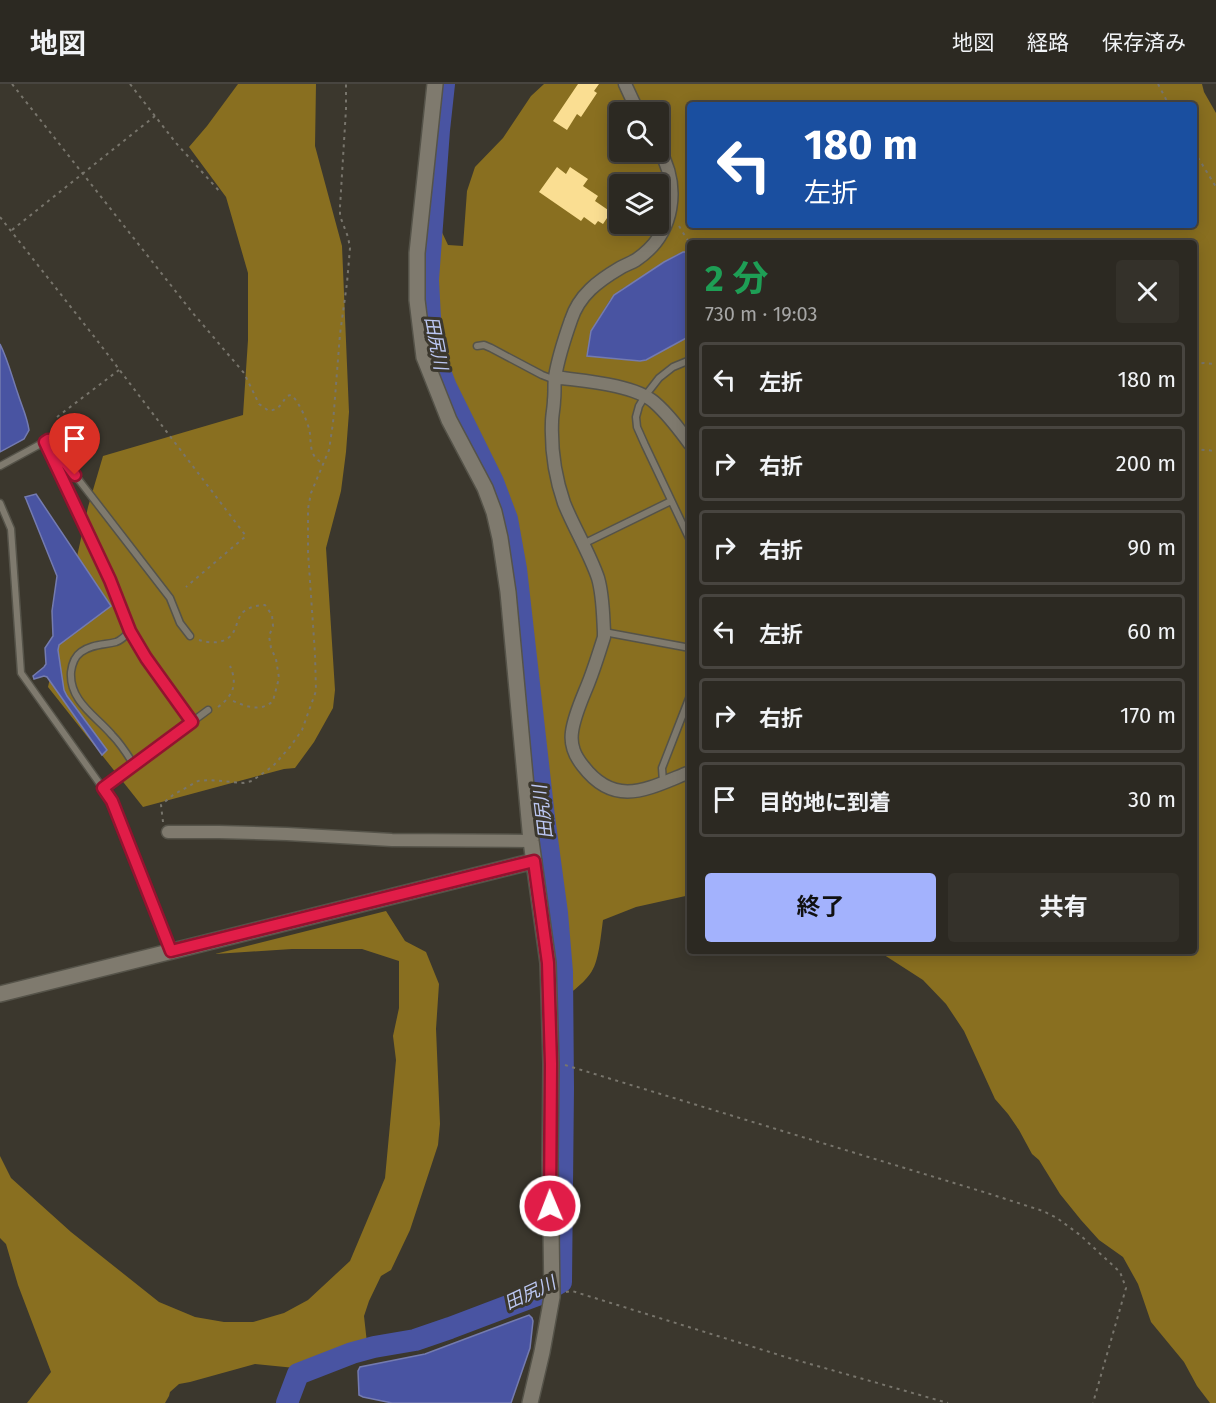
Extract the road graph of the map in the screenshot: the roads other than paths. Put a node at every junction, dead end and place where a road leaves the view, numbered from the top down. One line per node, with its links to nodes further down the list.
1 (435, 84): 28 (street)
2 (625, 84): 3 (street)
3 (633, 102)
4 (665, 162): 7 (street)
5 (477, 346): 7 (lane)
6 (687, 361): 8 (lane)
7 (555, 379): 8 (street); 15 (street)
8 (645, 396): 9 (street); 12 (lane)
9 (687, 440)
10 (45, 442): 11 (lane); 16 (lane); 18 (lane)
11 (0, 466)
12 (671, 501): 14 (lane); 15 (lane)
13 (0, 503): 26 (lane)
14 (687, 532)
15 (583, 544): 17 (street)
16 (130, 631): 22 (lane); 23 (lane)
17 (604, 632): 19 (lane); 25 (street)
18 (190, 636)
19 (687, 647)
20 (687, 704): 25 (lane)
21 (208, 710): 22 (lane)
22 (192, 722): 23 (lane)
23 (134, 765): 26 (lane)
24 (687, 773): 25 (street)
25 (663, 783)
26 (103, 788): 30 (lane)
27 (168, 832): 28 (street)
28 (531, 841): 29 (street)
29 (534, 861): 30 (street); 32 (street)
30 (171, 951): 31 (street)
31 (0, 994)
32 (530, 1403)

